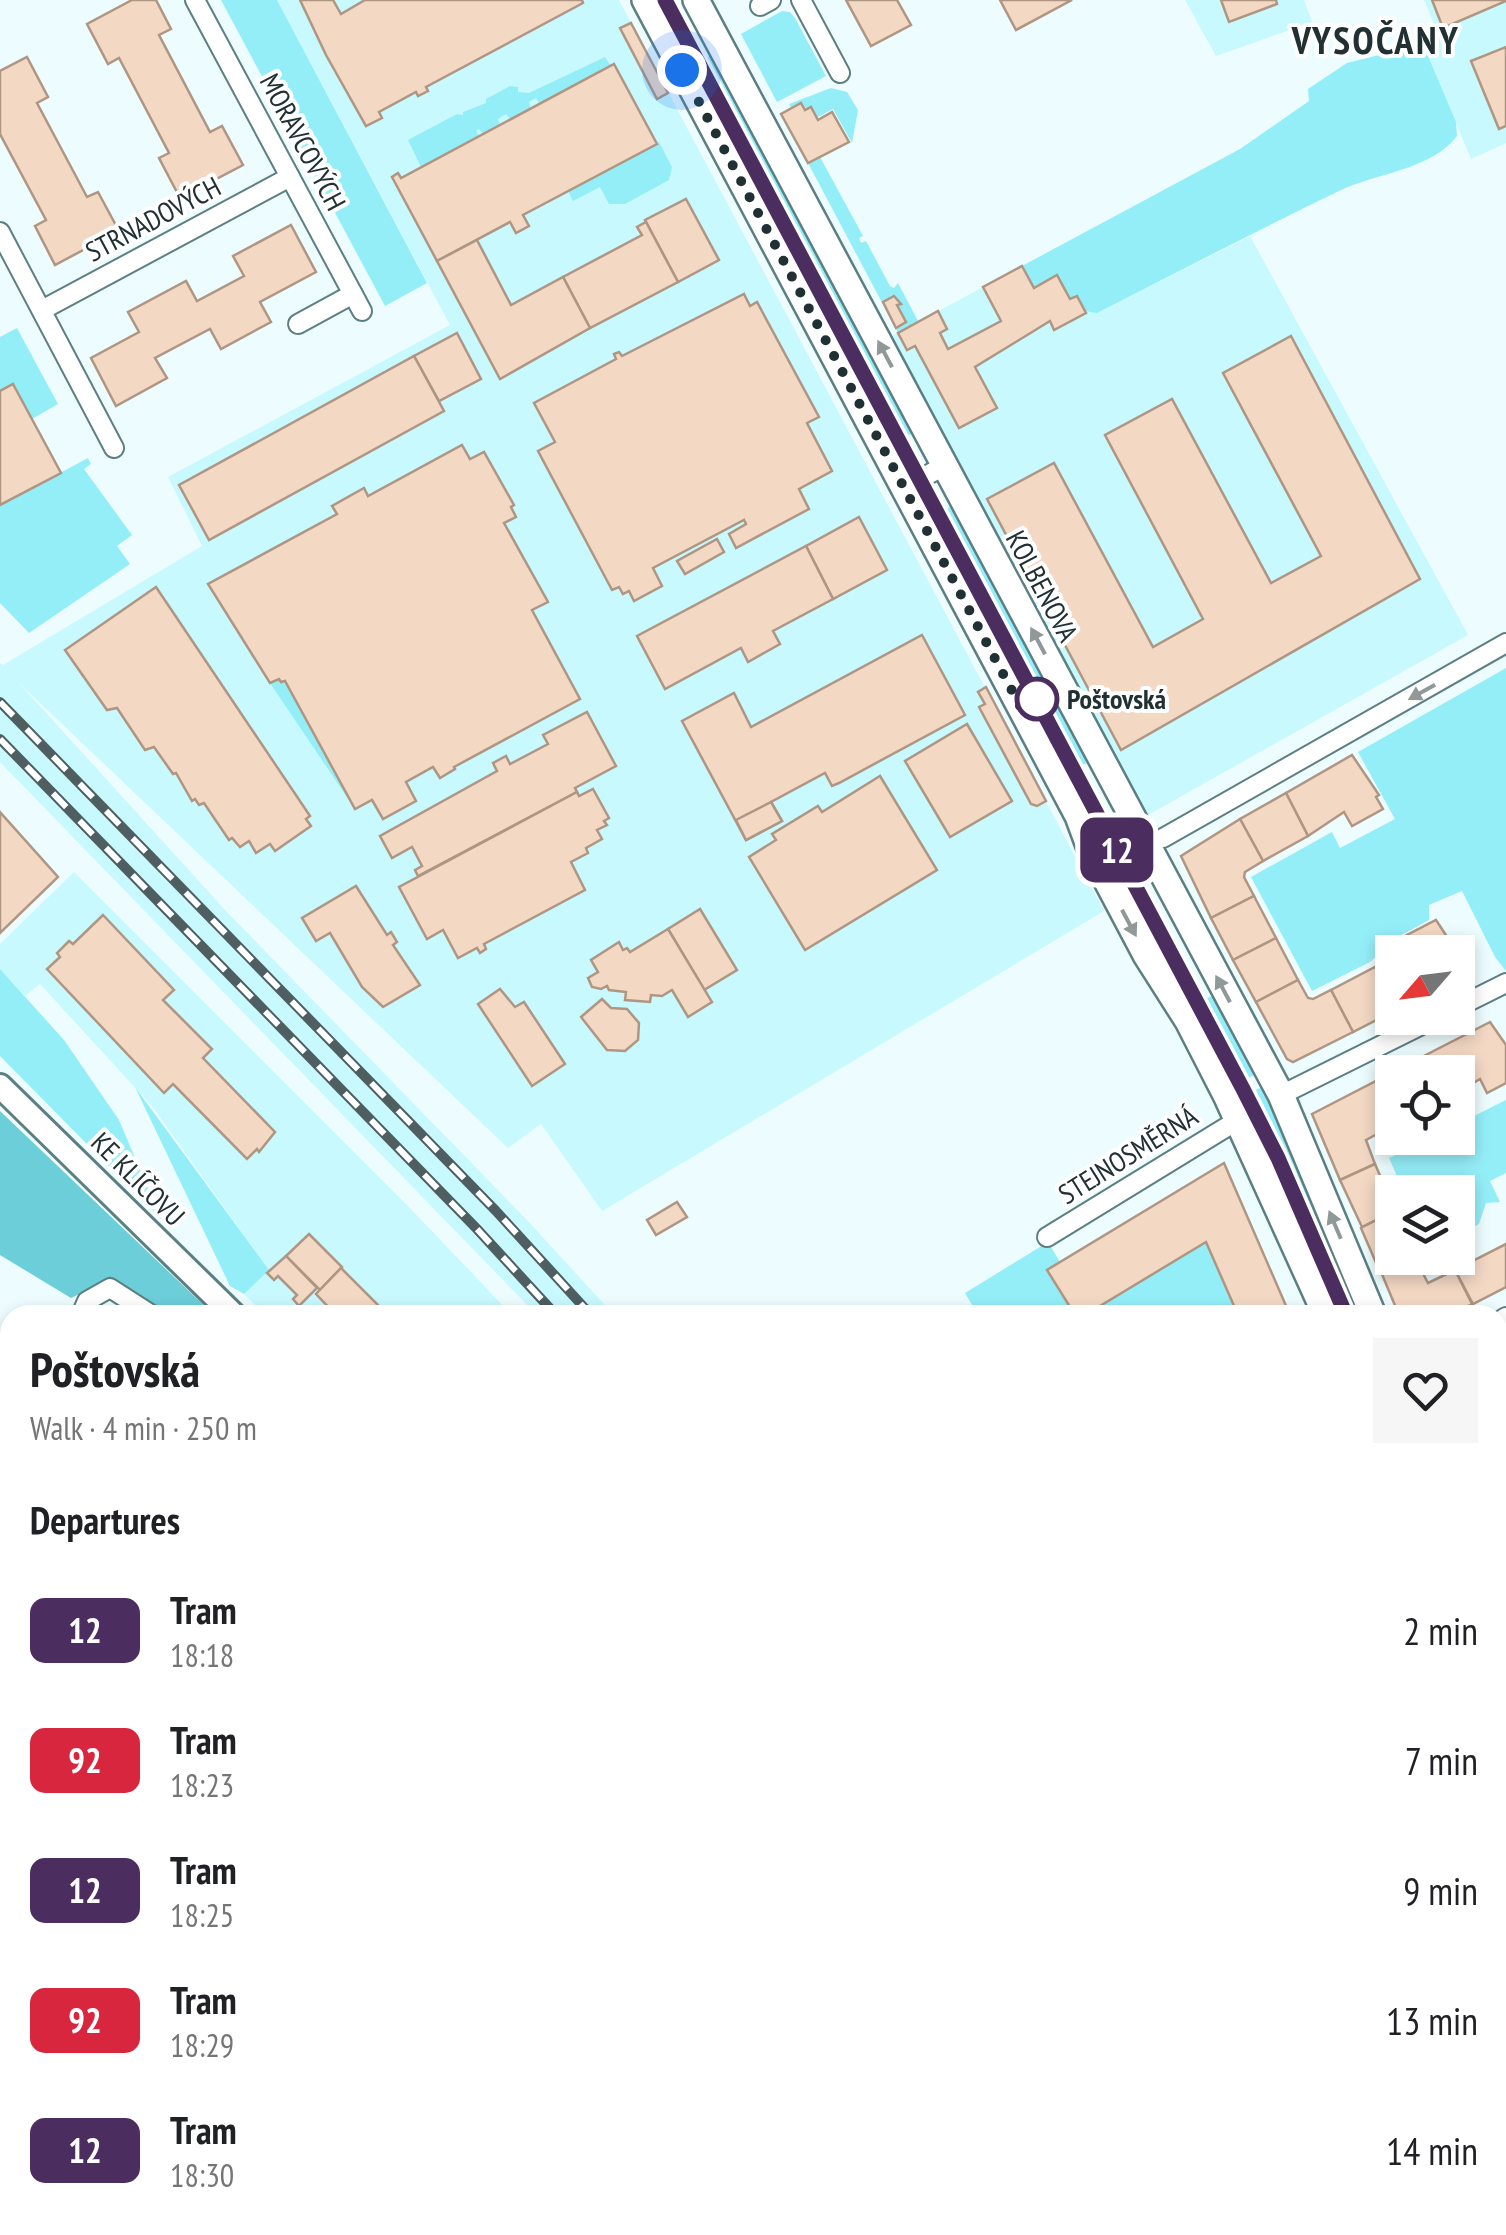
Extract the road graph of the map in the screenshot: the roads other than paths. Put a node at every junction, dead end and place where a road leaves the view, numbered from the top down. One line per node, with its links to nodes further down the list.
1 (195, 0): 6 (street, MORAVCOVÝCH)
2 (644, 0): 12 (main road)
3 (696, 0): 11 (main road, KOLBENOVA, one-way to 3)
4 (801, 0): 5 (street)
5 (840, 73)
6 (290, 177): 8 (street, STRNADOVÝCH); 9 (street, MORAVCOVÝCH)
7 (0, 232): 8 (street)
8 (42, 310): 10 (street)
9 (298, 324)
10 (114, 448)
11 (944, 466): 12 (street); 19 (main road, KOLBENOVA, one-way to 11)
12 (905, 488): 20 (main road, one-way to 20)
13 (1506, 643): 14 (street, one-way to 14)
14 (1163, 838)
15 (1506, 983): 16 (street)
16 (1475, 998)
17 (1402, 1035): 19 (street)
18 (0, 1086): 24 (street, KE KLÍČOVU)
19 (1280, 1095): 26 (main road, KOLBENOVA, one-way to 19)
20 (1238, 1120): 21 (street, STEJNOSMĚRNÁ); 25 (main road)
21 (1047, 1237)
22 (85, 1305): 23 (street)
23 (136, 1305)
24 (224, 1305)
25 (1321, 1305)
26 (1369, 1305)

